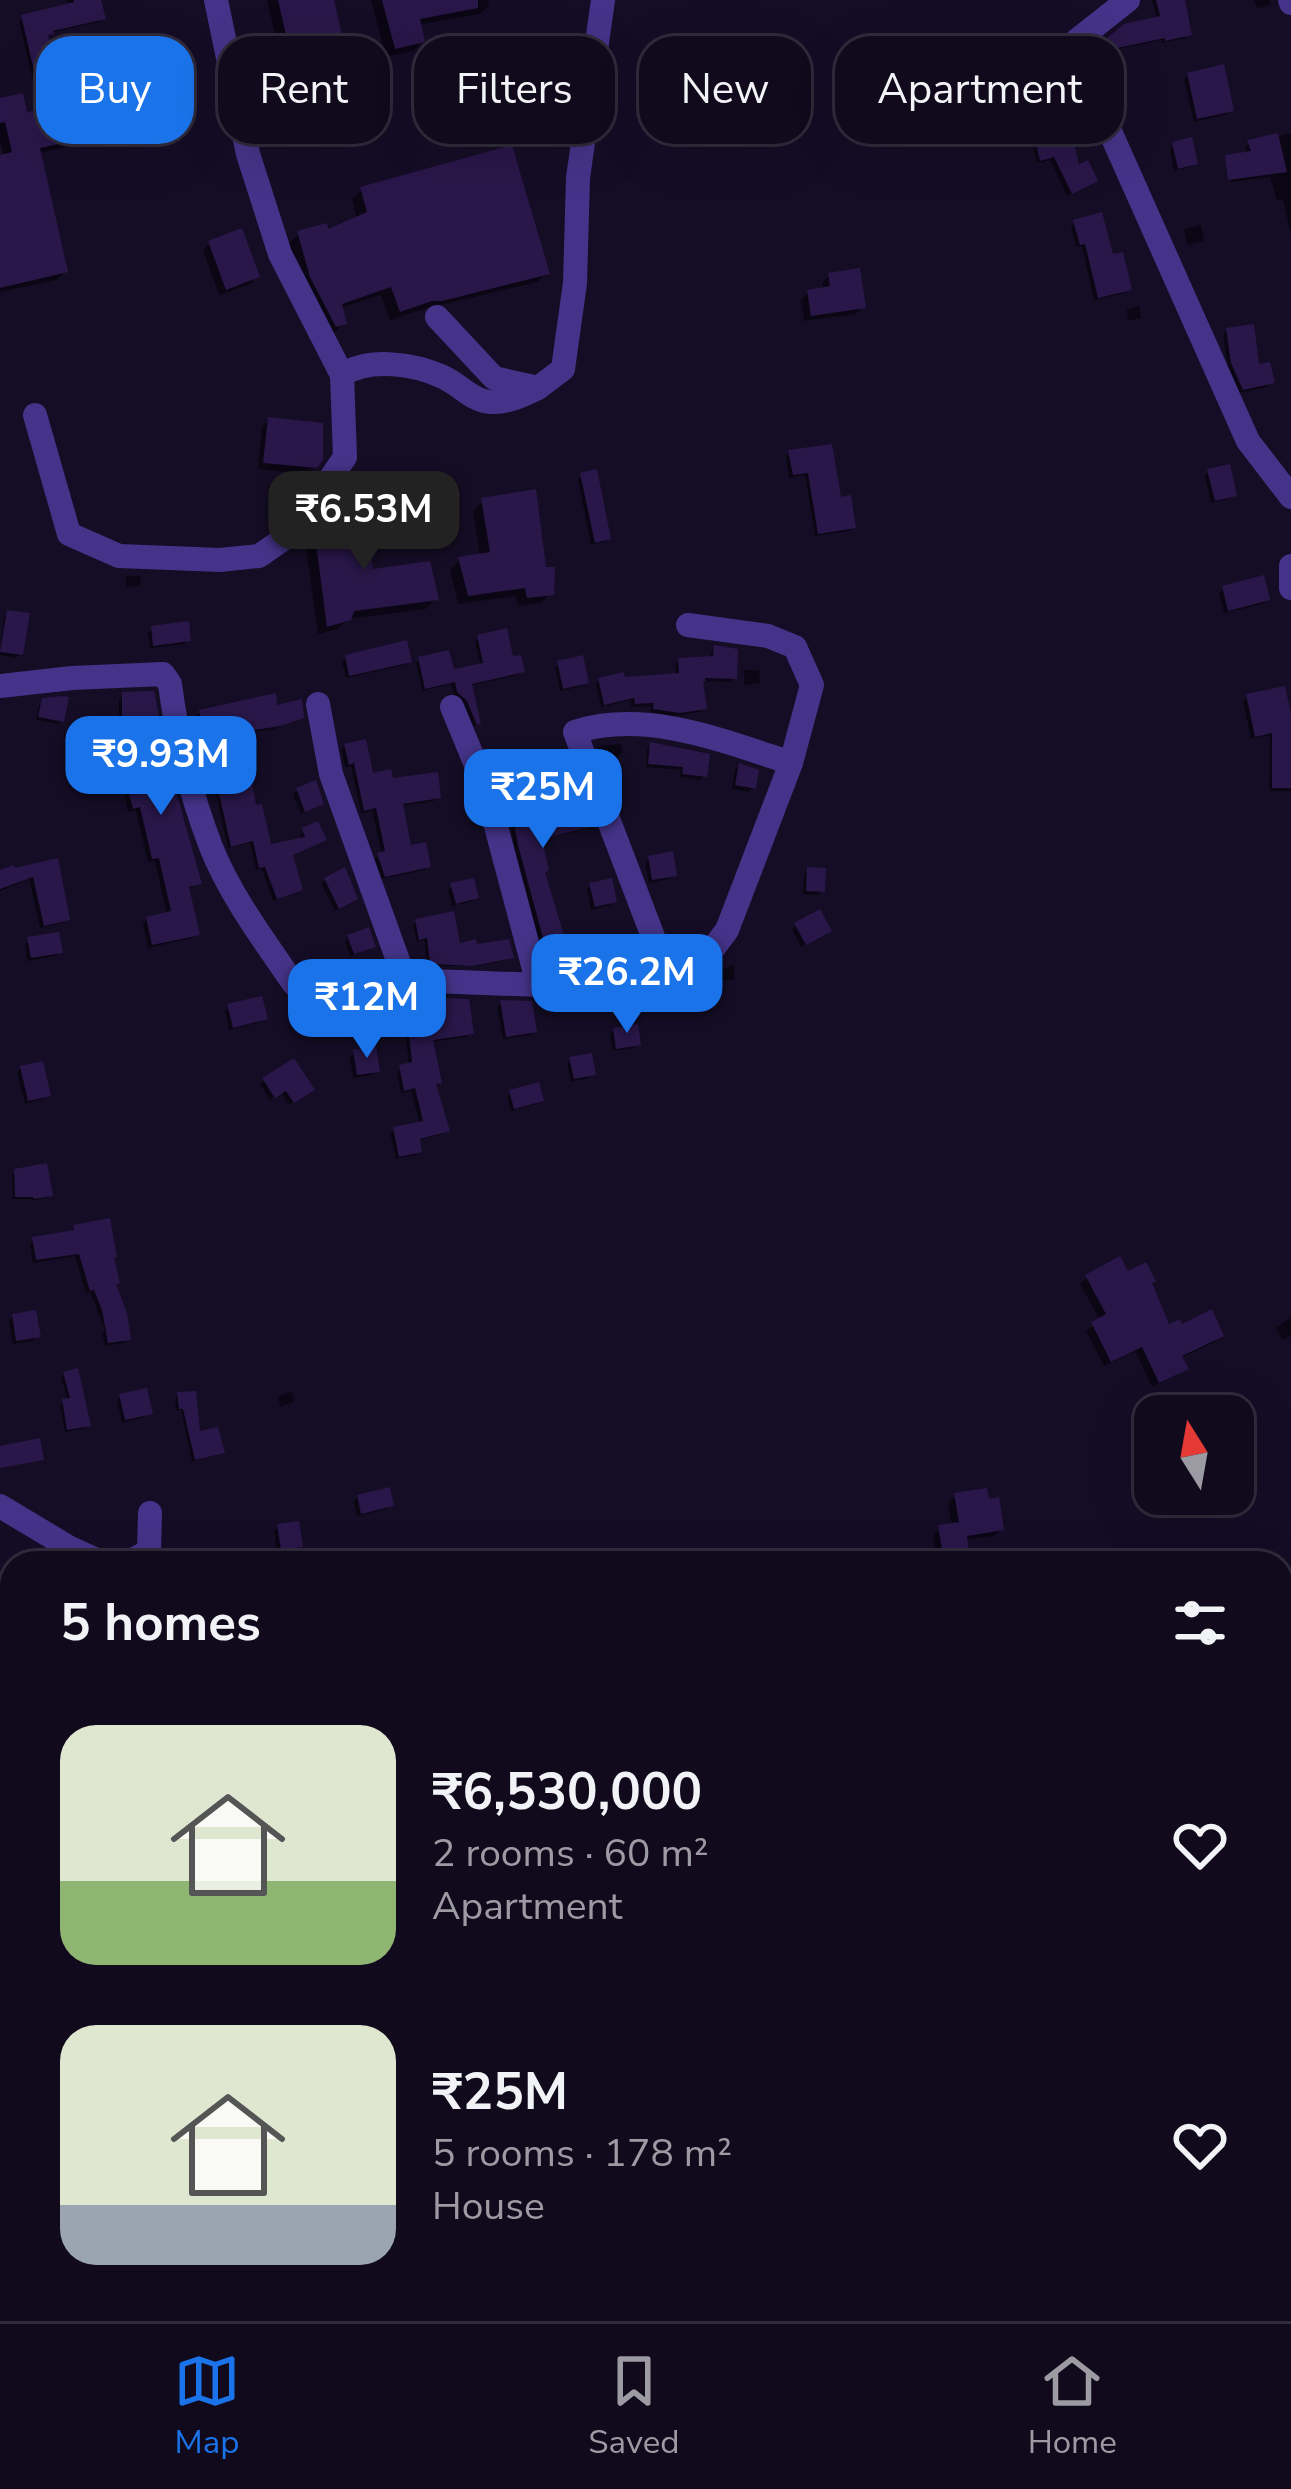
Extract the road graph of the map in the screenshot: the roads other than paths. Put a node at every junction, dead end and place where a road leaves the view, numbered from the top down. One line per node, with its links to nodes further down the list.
1 (215, 0): 5 (street)
2 (603, 0): 6 (street)
3 (1128, 0): 8 (street)
4 (437, 316): 6 (street)
5 (343, 375): 6 (street); 7 (street)
6 (538, 388)
7 (35, 416)
8 (1291, 497)
9 (1291, 566): 10 (street)
10 (1291, 588)
11 (688, 625): 15 (street)
12 (0, 686): 17 (street)
13 (318, 704): 17 (street)
14 (452, 706): 18 (street)
15 (791, 763): 16 (street); 16 (street)
16 (665, 968): 18 (street)
17 (405, 980): 18 (street)
18 (538, 984)
19 (0, 1506): 21 (street)
20 (150, 1513): 22 (street)
21 (77, 1551)
22 (147, 1551)

